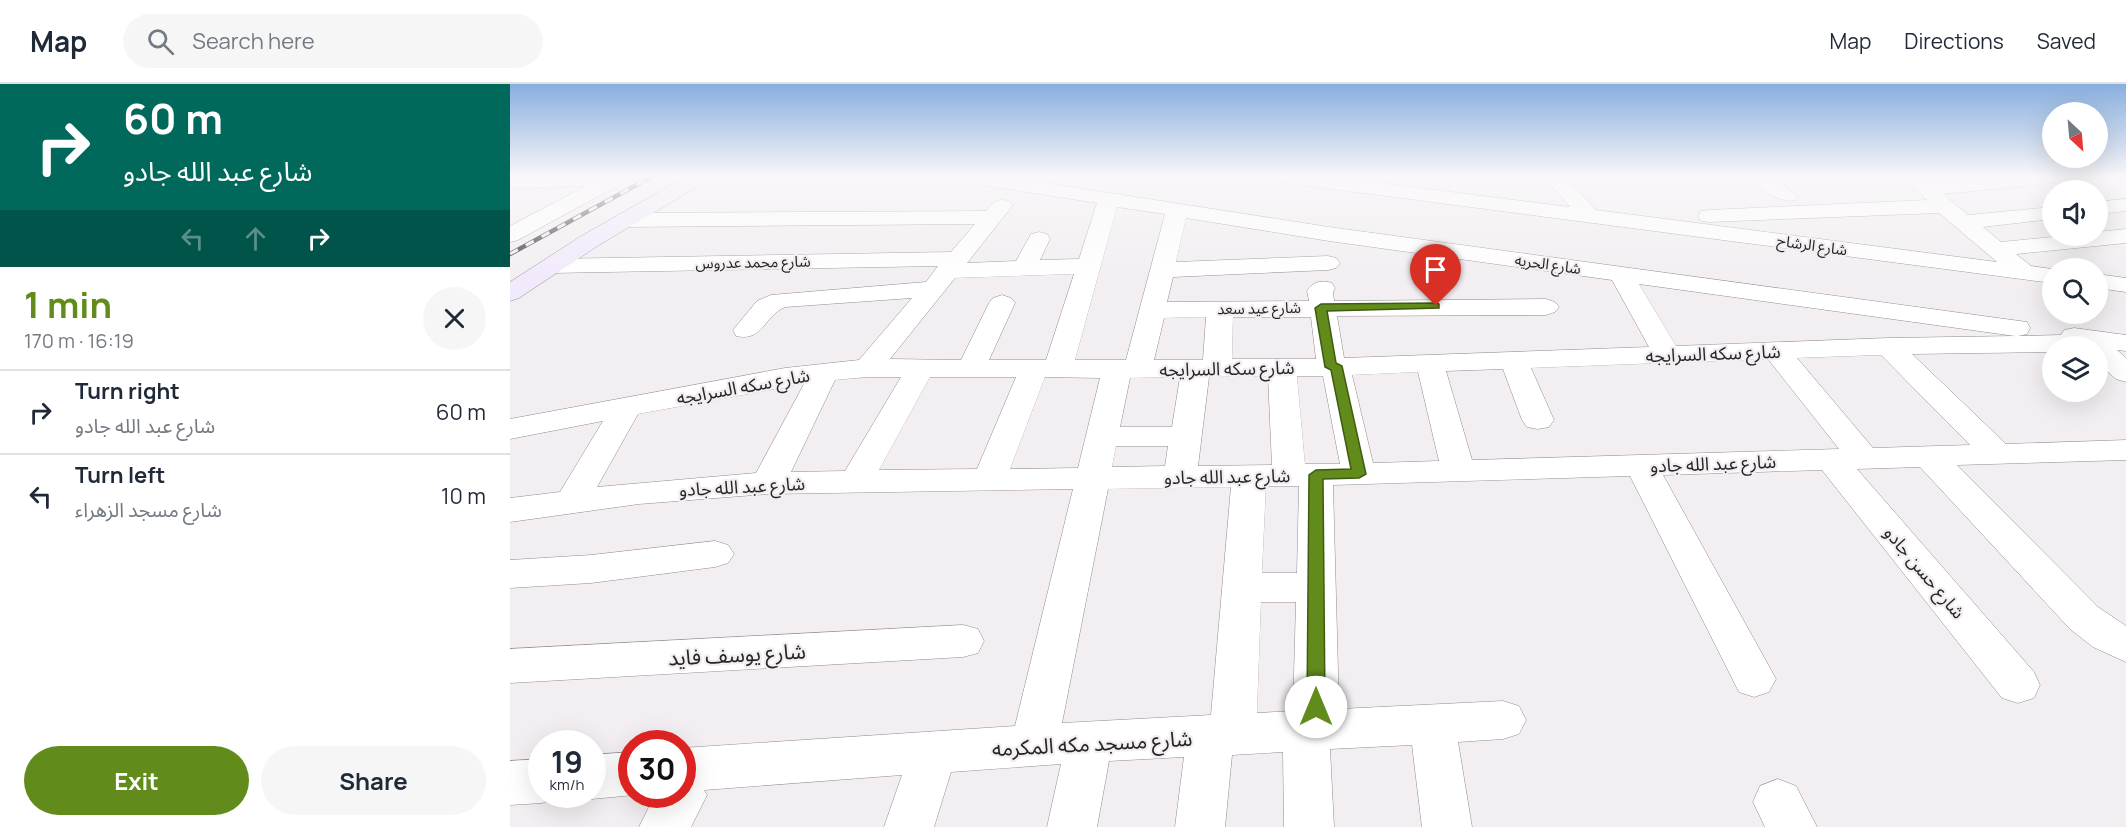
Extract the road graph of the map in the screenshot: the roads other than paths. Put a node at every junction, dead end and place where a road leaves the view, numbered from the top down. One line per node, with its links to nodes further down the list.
1 (554, 212): 18 (street)
2 (617, 212): 37 (main road)
3 (640, 212): 17 (main road)
4 (699, 212): 16 (street)
5 (996, 212): 14 (street)
6 (1105, 212): 30 (street)
7 (1177, 212): 32 (street)
8 (1188, 212): 22 (street, شارع الحريه)
9 (1550, 212): 15 (street, شارع الرشاح)
10 (1585, 212): 15 (street)
11 (1814, 212): 21 (street)
12 (1951, 212): 19 (street)
13 (2042, 214): 19 (street)
14 (991, 217): 16 (street); 33 (street)
15 (1590, 217): 21 (street, شارع الرشاح)
16 (691, 219): 17 (street); 26 (street)
17 (625, 220): 29 (main road)
18 (535, 222): 20 (street); 23 (street)
19 (1964, 222): 27 (street)
20 (510, 224)
21 (1686, 228): 34 (street, شارع الرشاح)
22 (1329, 234): 28 (street); 35 (street, شارع الحريه)
23 (510, 235)
24 (2126, 236): 27 (street)
25 (1039, 239): 31 (street)
26 (660, 242)
27 (1996, 249): 34 (street)
28 (1328, 263): 32 (street); 43 (street)
29 (551, 266): 33 (street, شارع محمد عدروس); 40 (main road)
30 (1088, 267): 31 (street); 62 (street)
31 (1025, 268): 33 (street)
32 (1162, 270): 45 (street)
33 (945, 273): 46 (street); 60 (street)
34 (2025, 273): 36 (street, شارع الرشاح)
35 (1621, 274): 47 (street, شارع الحريه); 53 (street)
36 (2042, 275)
37 (510, 277)
38 (2108, 283): 39 (street)
39 (2126, 285)
40 (510, 292)
41 (1002, 303): 61 (street)
42 (1546, 307): 43 (street, شارع عيد سعد)
43 (1321, 308): 44 (street, شارع عيد سعد); 57 (street)
44 (1220, 309): 45 (street, شارع عيد سعد); 63 (street)
45 (1152, 310): 64 (street)
46 (746, 330)
47 (2062, 336)
48 (2042, 341): 51 (street, شارع سكه السرايجه)
49 (2108, 342): 50 (street, شارع الحريه)
50 (2126, 343)
51 (1887, 346): 52 (street, شارع سكه السرايجه); 73 (street)
52 (1776, 351): 53 (street, شارع سكه السرايجه); 75 (street, شارع حسن جادو)
53 (1668, 355): 55 (street, شارع سكه السرايجه)
54 (2108, 356): 66 (street)
55 (1514, 361): 56 (street, شارع سكه السرايجه); 68 (street)
56 (1430, 364): 57 (street, شارع سكه السرايجه); 77 (street)
57 (1334, 366): 59 (street, شارع سكه السرايجه); 78 (street)
58 (921, 367): 60 (street, شارع سكه السرايجه); 61 (street, شارع سكه السرايجه); 84 (street)
59 (1282, 367): 63 (street, شارع سكه السرايجه); 79 (street)
60 (868, 368): 65 (street, شارع سكه السرايجه)
61 (971, 368): 62 (street, شارع سكه السرايجه)
62 (1046, 368): 64 (street, شارع سكه السرايجه); 83 (street)
63 (1206, 368): 64 (street, شارع سكه السرايجه); 70 (street)
64 (1127, 369): 71 (street)
65 (825, 371): 67 (street, شارع سكه السرايجه); 85 (street)
66 (2126, 373)
67 (627, 406): 69 (street, شارع سكه السرايجه); 86 (street)
68 (1538, 420)
69 (510, 429)
70 (1186, 436): 71 (street); 81 (street)
71 (1102, 437): 82 (street)
72 (2126, 450): 73 (street, شارع عبد الله جادو)
73 (1998, 454): 74 (street, شارع عبد الله جادو)
74 (1929, 456): 75 (street, شارع عبد الله جادو); 93 (street)
75 (1847, 458): 76 (street, شارع عبد الله جادو); 96 (street, شارع حسن جادو)
76 (1641, 465): 77 (street, شارع عبد الله جادو); 95 (street)
77 (1458, 471): 78 (street, شارع عبد الله جادو)
78 (1359, 474): 79 (street, شارع عبد الله جادو)
79 (1303, 475): 80 (street, شارع عبد الله جادو); 91 (street)
80 (1249, 476): 81 (street, شارع عبد الله جادو); 90 (street)
81 (1180, 477): 82 (street, شارع عبد الله جادو)
82 (1093, 478): 83 (street, شارع عبد الله جادو); 102 (street)
83 (989, 480): 84 (street, شارع عبد الله جادو)
84 (856, 482): 85 (street, شارع عبد الله جادو)
85 (768, 483): 86 (street, شارع عبد الله جادو)
86 (571, 502): 87 (street, شارع عبد الله جادو)
87 (510, 510)
88 (715, 554): 89 (street)
89 (510, 574)
90 (1242, 587): 91 (street); 100 (street)
91 (1315, 588): 99 (street)
92 (963, 641): 94 (street, شارع يوسف فايد)
93 (2126, 645)
94 (510, 666)
95 (1754, 679)
96 (2018, 685)
97 (1503, 720): 98 (street, شارع مسجد مكه المكرمه)
98 (1431, 724): 99 (street, شارع مسجد مكه المكرمه); 113 (street)
99 (1311, 731): 100 (street, شارع مسجد مكه المكرمه); 112 (street)
100 (1222, 736): 101 (street, شارع مسجد مكه المكرمه); 111 (street)
101 (1089, 742): 102 (street, شارع مسجد مكه المكرمه); 110 (street)
102 (1034, 745): 103 (street, شارع مسجد مكه المكرمه)
103 (933, 753): 104 (street, شارع مسجد مكه المكرمه); 109 (street)
104 (696, 781)
105 (528, 782): 106 (street)
106 (510, 783)
107 (673, 808): 108 (street)
108 (664, 827)
109 (909, 827)
110 (1072, 827)
111 (1200, 827)
112 (1309, 827)
113 (1447, 827)

